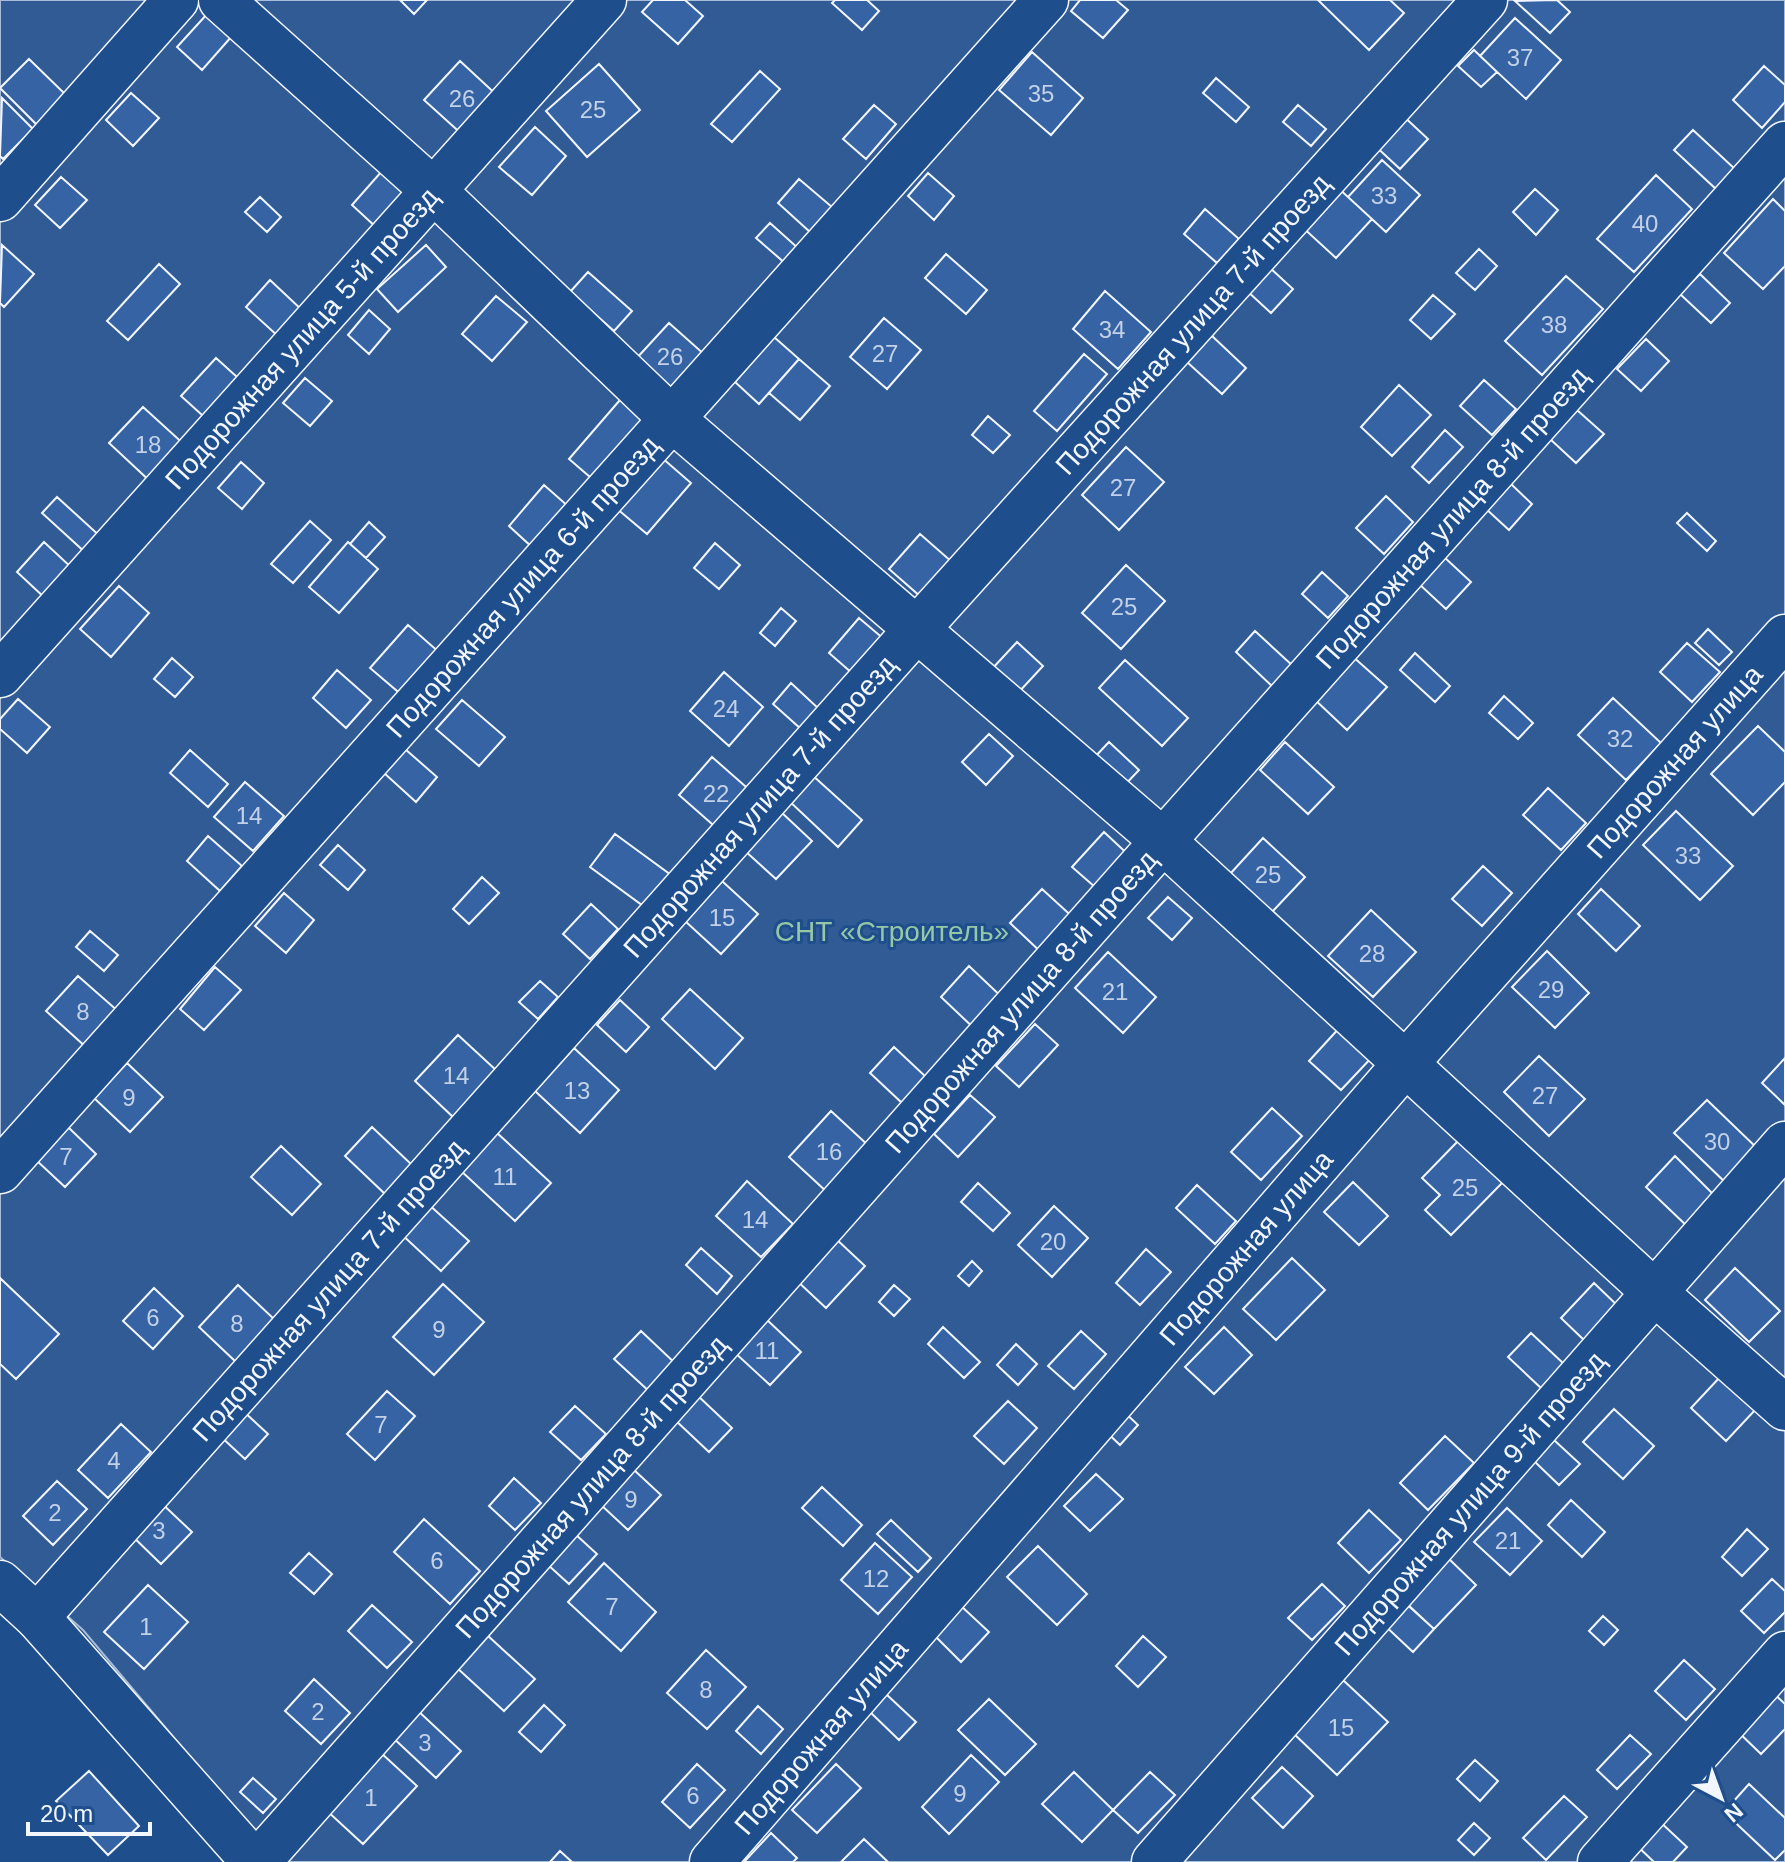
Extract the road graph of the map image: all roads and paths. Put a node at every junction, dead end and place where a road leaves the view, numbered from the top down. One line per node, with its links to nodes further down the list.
1 (176, 0): 8 (street)
2 (221, 0): 7 (street)
3 (604, 0): 7 (street, Подорожная улица 5-й проезд)
4 (1046, 0): 9 (street, Подорожная улица 6-й проезд)
5 (1485, 0): 10 (street, Подорожная улица 7-й проезд)
6 (1785, 144): 13 (street, Подорожная улица 8-й проезд)
7 (434, 191): 9 (street); 12 (street, Подорожная улица 5-й проезд)
8 (0, 199)
9 (671, 418): 10 (street); 16 (street, Подорожная улица 6-й проезд)
10 (917, 629): 13 (street); 20 (street, Подорожная улица 7-й проезд)
11 (1785, 637): 14 (street, Подорожная улица)
12 (0, 675)
13 (1163, 841): 14 (street); 22 (street, Подорожная улица 8-й проезд)
14 (1406, 1063): 17 (street); 23 (street, Подорожная улица)
15 (1785, 1144): 17 (street, Подорожная улица 9-й проезд)
16 (0, 1171)
17 (1653, 1291): 18 (street); 24 (street, Подорожная улица 9-й проезд)
18 (1785, 1408)
19 (0, 1583): 20 (street)
20 (37, 1617): 22 (street)
21 (1785, 1654): 25 (street)
22 (256, 1862)
23 (712, 1862)
24 (1154, 1862)
25 (1600, 1862)

